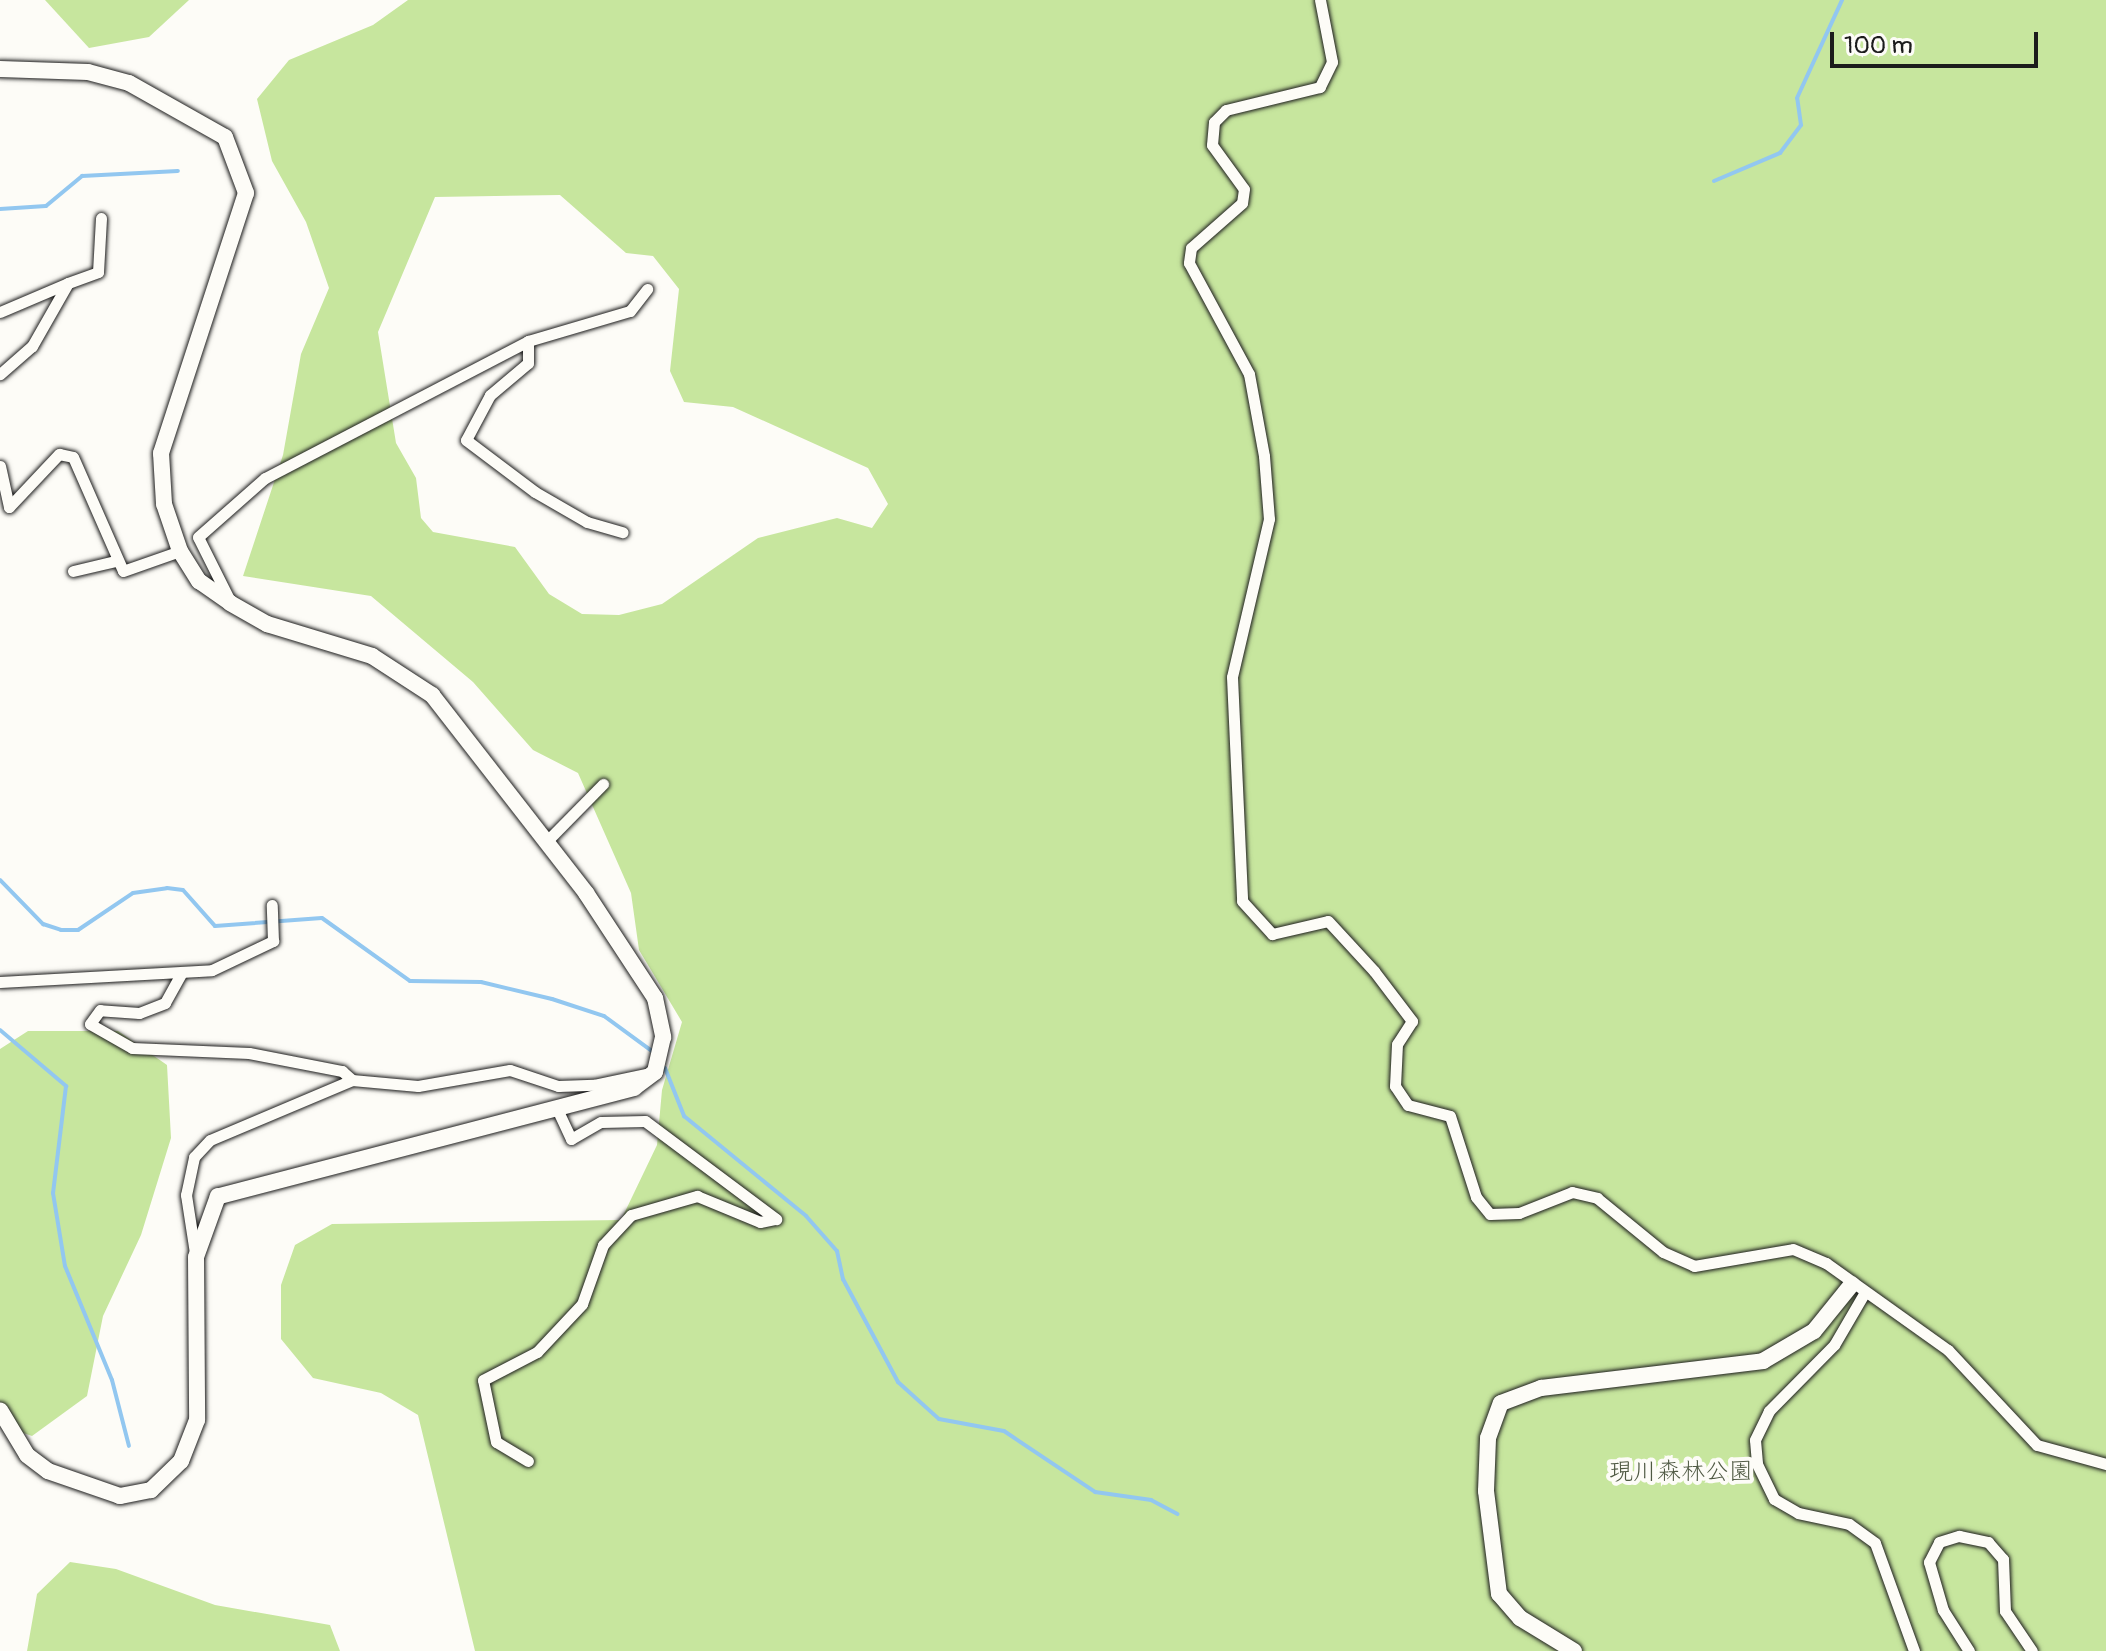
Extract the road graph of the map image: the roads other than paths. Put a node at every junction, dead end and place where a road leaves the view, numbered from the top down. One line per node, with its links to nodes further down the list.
1 (1320, 0): 24 (street)
2 (0, 69): 11 (street)
3 (101, 218): 4 (street)
4 (68, 283): 6 (street); 8 (street)
5 (647, 289): 7 (street)
6 (0, 312)
7 (528, 341): 10 (street); 14 (street)
8 (0, 374)
9 (0, 466): 12 (street)
10 (623, 532)
11 (180, 551): 12 (street); 14 (street)
12 (115, 561): 13 (street)
13 (73, 571)
14 (230, 603): 16 (street)
15 (603, 784): 16 (street)
16 (547, 841): 20 (street)
17 (274, 915): 18 (street)
18 (182, 972): 19 (street); 21 (street)
19 (0, 982)
20 (655, 1072): 21 (street); 22 (street)
21 (352, 1080): 23 (street)
22 (558, 1111): 23 (street); 26 (street)
23 (196, 1257): 25 (street)
24 (1858, 1288): 27 (street); 28 (street); 29 (street)
25 (0, 1410)
26 (528, 1461)
27 (2106, 1464)
28 (1574, 1651)
29 (1914, 1651)
30 (1969, 1651): 31 (street)
31 (2032, 1651)

